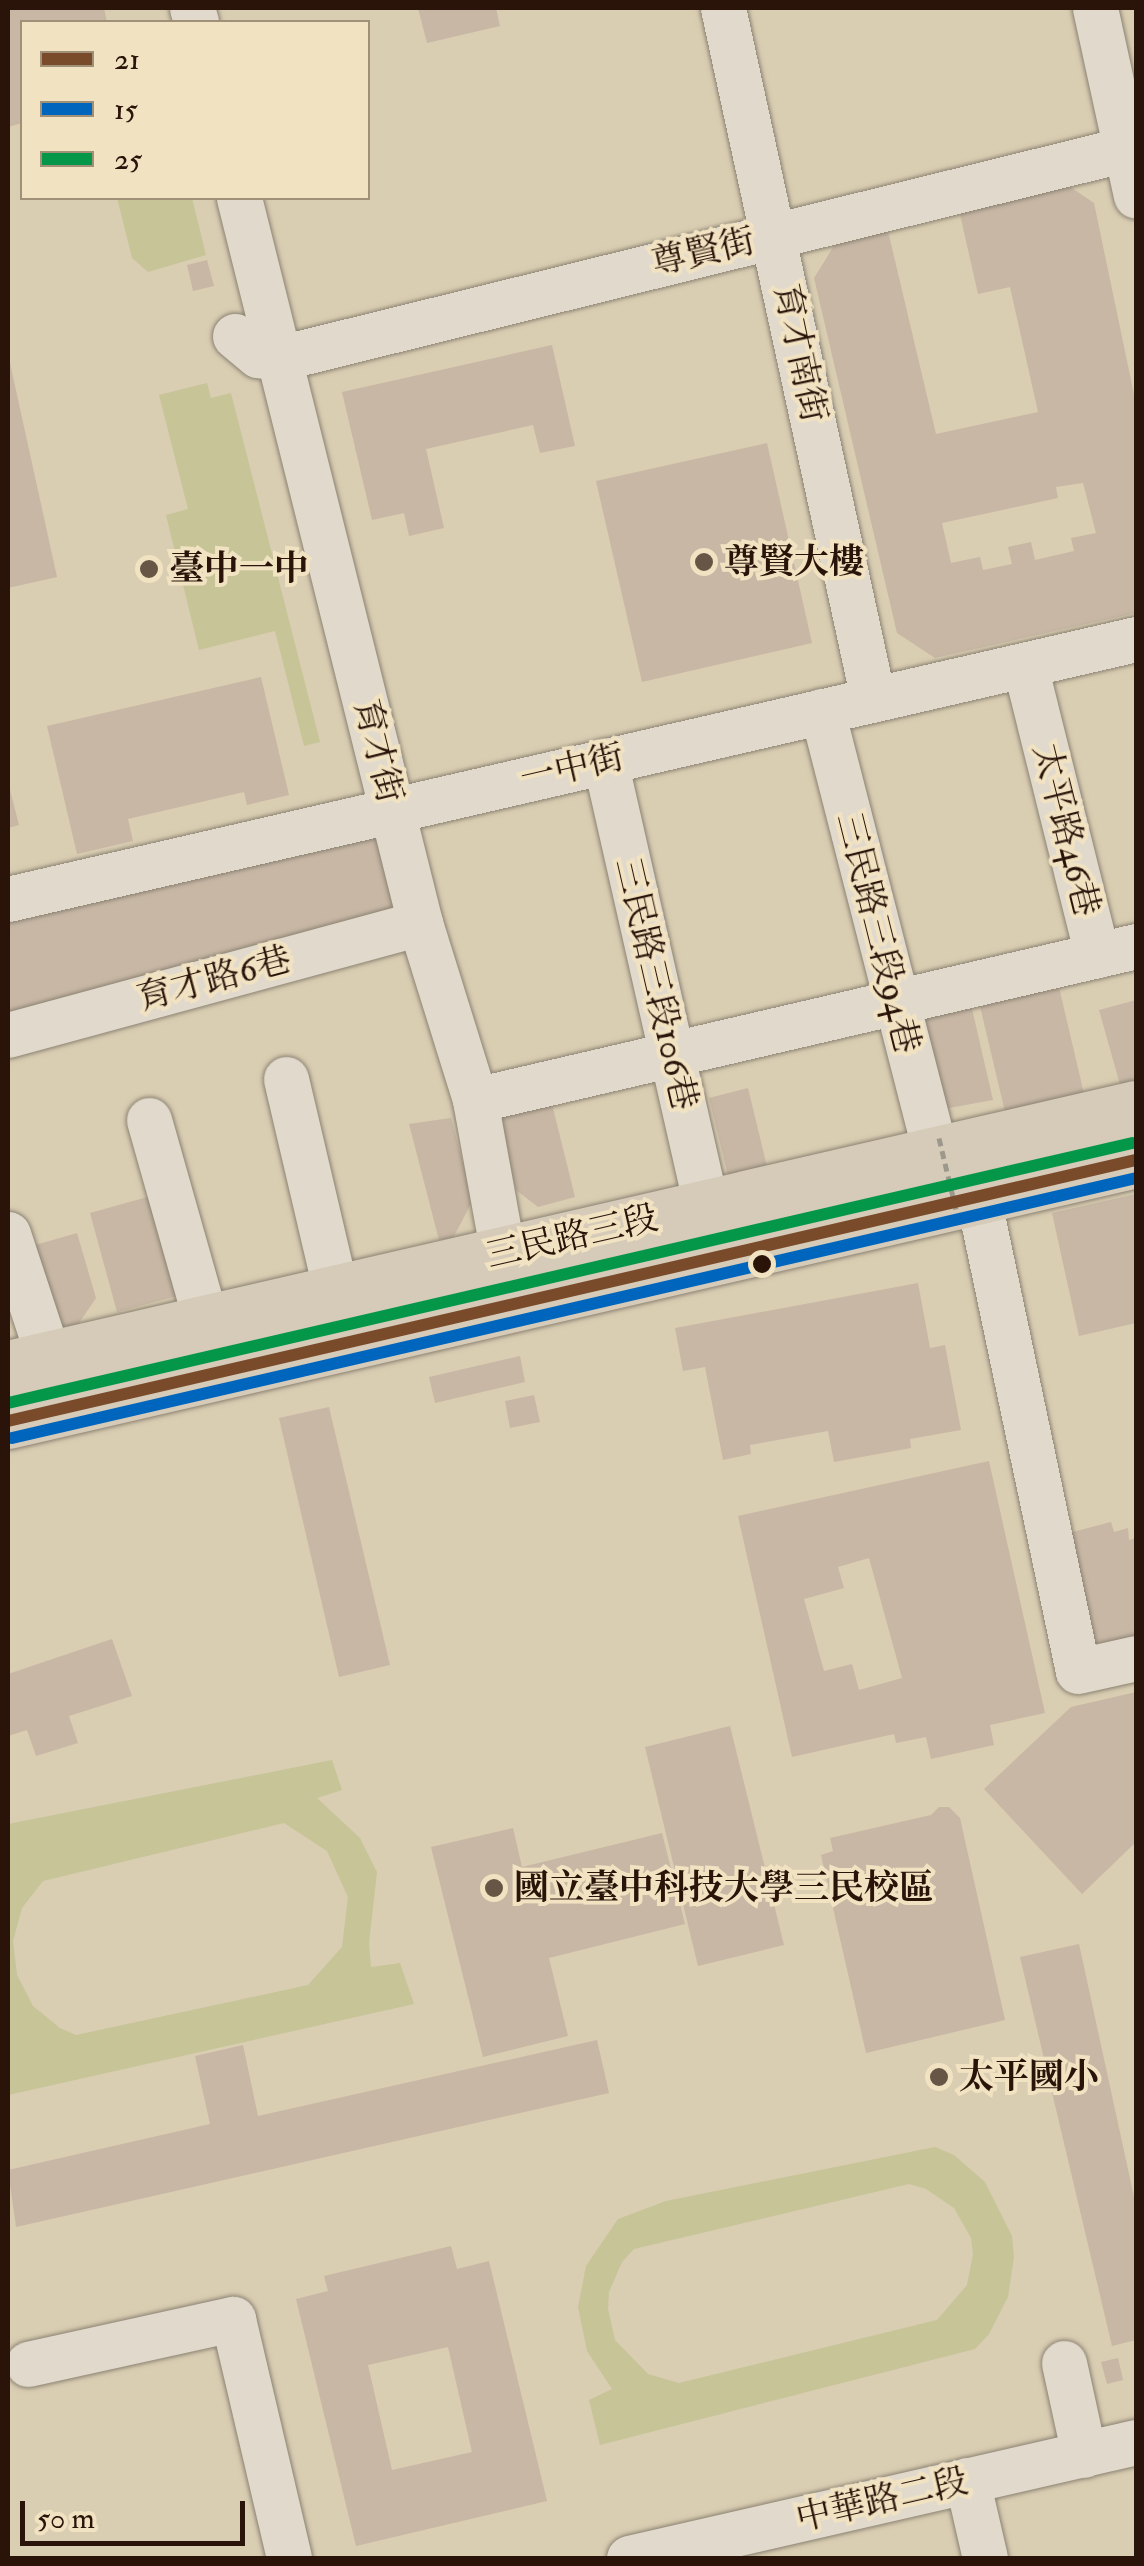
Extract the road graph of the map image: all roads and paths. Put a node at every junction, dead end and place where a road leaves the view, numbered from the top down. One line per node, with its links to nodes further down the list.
1 (724, 8): 6 (street, 育才南街)
2 (1095, 8): 3 (street)
3 (1126, 149): 4 (street); 6 (street, 尊賢街)
4 (1136, 196)
5 (240, 200): 8 (street, 育才街)
6 (775, 235): 8 (street, 尊賢街); 11 (street, 育才南街)
7 (235, 336): 8 (street)
8 (280, 358): 14 (street, 育才街)
9 (1136, 639): 10 (street, 一中街)
10 (1025, 666): 11 (street, 一中街); 17 (street, 太平路46巷)
11 (873, 699): 12 (street, 一中街)
12 (822, 710): 13 (street, 一中街); 18 (street, 三民路三段94巷)
13 (605, 761): 14 (street, 一中街); 20 (street, 三民路三段106巷)
14 (392, 810): 15 (street, 一中街); 16 (street, 育才街)
15 (8, 899)
16 (420, 923): 19 (street, 育才路6巷); 22 (street, 育才街)
17 (1117, 951): 18 (street)
18 (894, 1001): 20 (street); 25 (street, 三民路三段94巷)
19 (8, 1035)
20 (671, 1052): 22 (street); 27 (street, 三民路三段106巷)
21 (286, 1079): 31 (street)
22 (474, 1100): 30 (street, 育才街)
23 (1136, 1108): 25 (main road, 三民路三段)
24 (149, 1120): 32 (street)
25 (938, 1146): 27 (main road, 三民路三段); 28 (path, bridge)
26 (1136, 1160): 28 (main road, 三民路三段)
27 (706, 1207): 30 (main road, 三民路三段)
28 (968, 1207): 30 (main road, 三民路三段); 35 (street)
29 (8, 1234): 33 (street)
30 (507, 1279): 31 (main road, 三民路三段); 34 (main road, 三民路三段)
31 (336, 1293): 32 (main road, 三民路三段)
32 (206, 1322): 33 (main road, 三民路三段)
33 (28, 1363)
34 (8, 1421)
35 (1136, 1658)
36 (1064, 2363): 39 (street)
37 (28, 2364): 42 (street)
38 (1136, 2442): 39 (street, 中華路二段)
39 (1084, 2455): 40 (street, 中華路二段)
40 (967, 2480): 41 (street, 中華路二段); 44 (street)
41 (783, 2541): 43 (street, 中華路二段)
42 (289, 2558)
43 (628, 2558)
44 (986, 2558)

